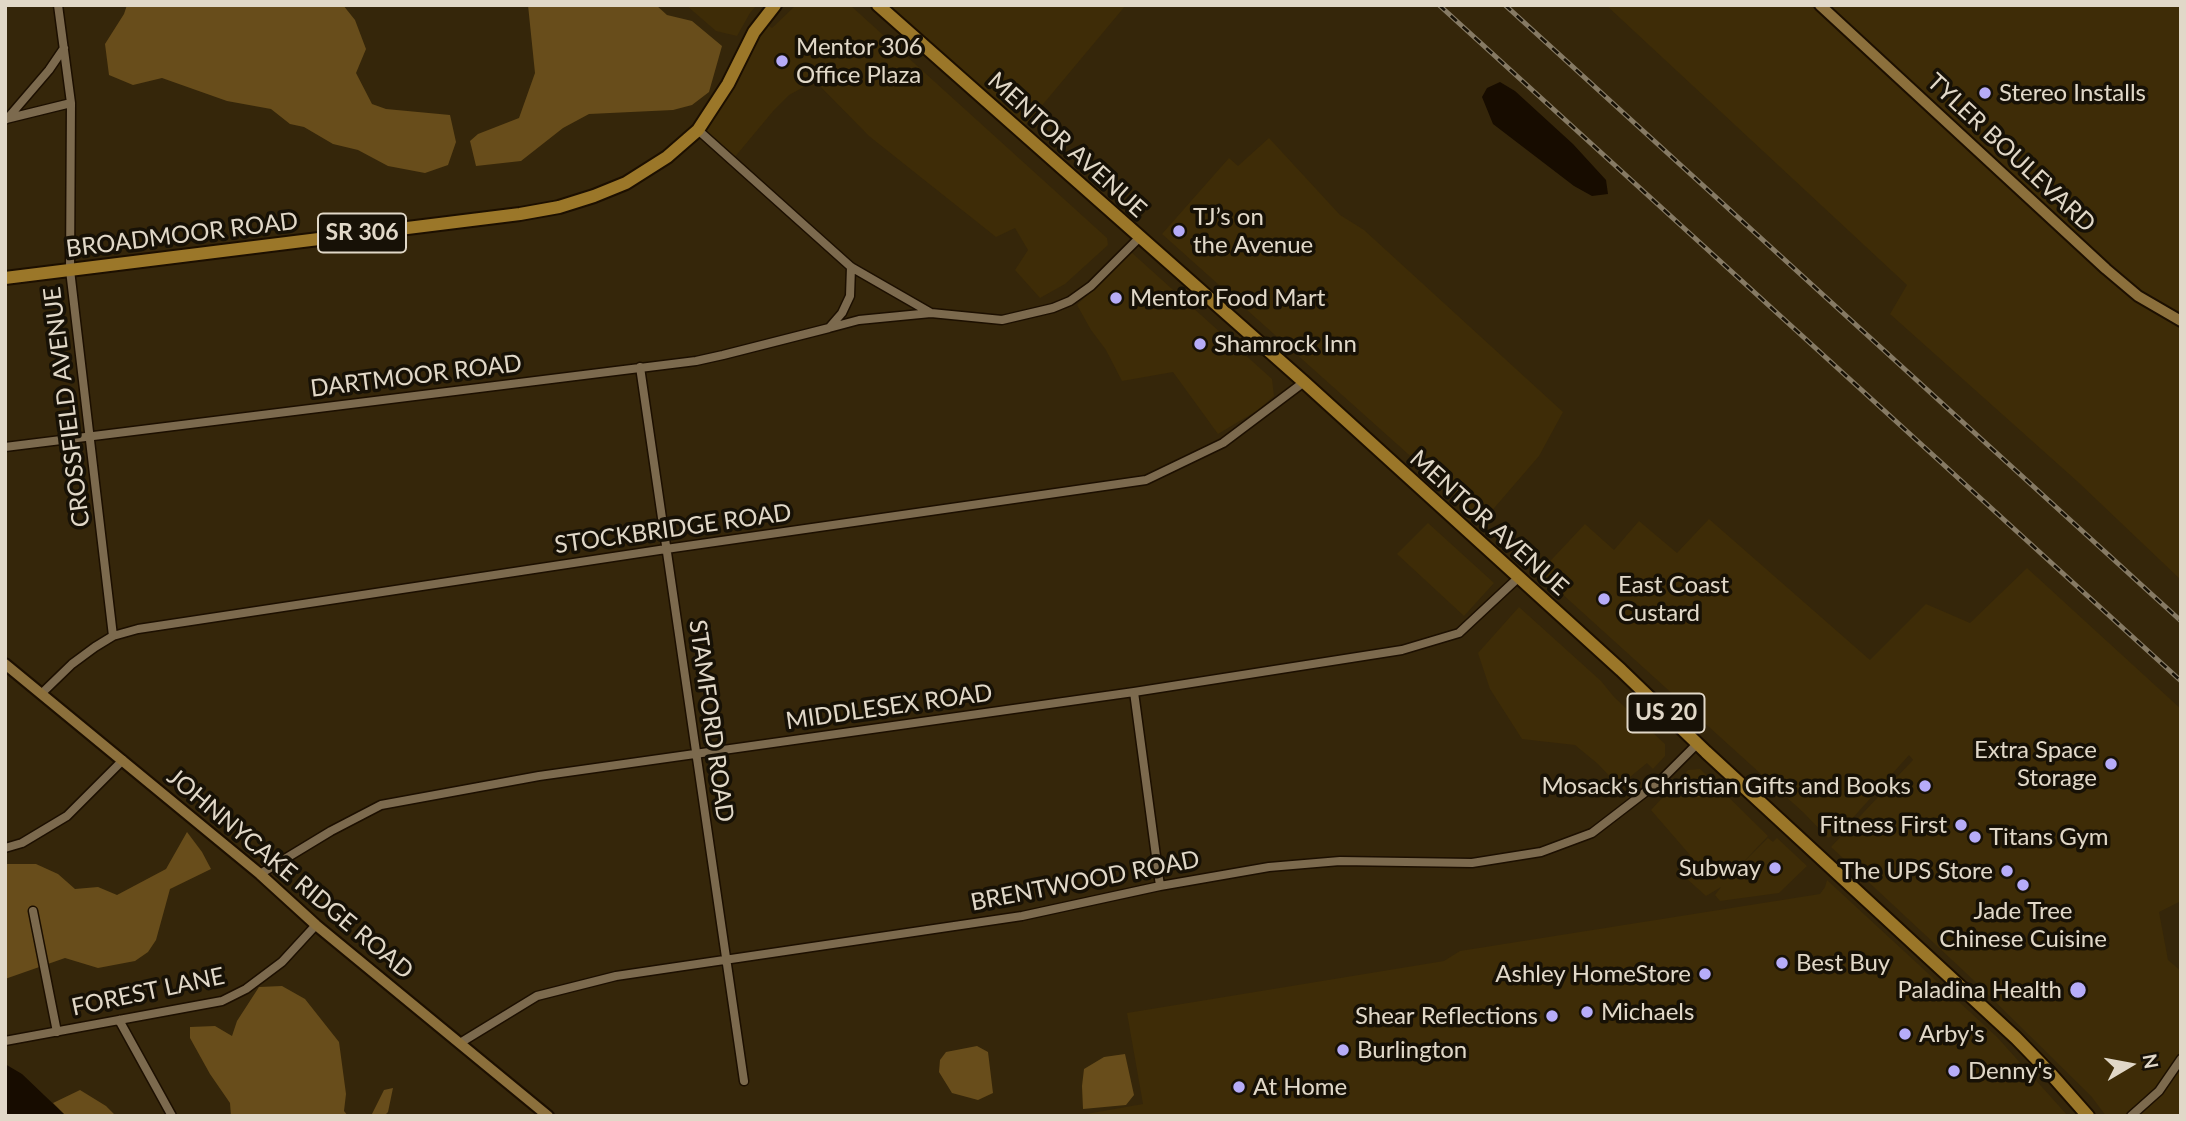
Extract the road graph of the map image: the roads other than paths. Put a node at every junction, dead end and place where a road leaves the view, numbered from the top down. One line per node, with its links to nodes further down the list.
1 (58, 5): 5 (street, CROSSFIELD AVENUE)
2 (775, 5): 8 (main road, BROADMOOR ROAD / SR 306)
3 (1820, 5): 14 (main road, TYLER BOULEVARD)
4 (882, 7): 9 (main road, MENTOR AVENUE / US 20)
5 (64, 48): 6 (street, CROSSFIELD AVENUE); 7 (street)
6 (71, 103): 7 (street); 11 (street, CROSSFIELD AVENUE)
7 (6, 119)
8 (698, 130): 10 (street); 11 (main road, BROADMOOR ROAD / SR 306)
9 (1139, 237): 13 (street, DARTMOOR ROAD); 17 (main road, MENTOR AVENUE / US 20)
10 (851, 267): 13 (street); 15 (street)
11 (70, 270): 12 (main road, BROADMOOR ROAD / SR 306); 18 (street, CROSSFIELD AVENUE)
12 (5, 278)
13 (932, 313): 15 (street, DARTMOOR ROAD)
14 (2181, 321)
15 (829, 328): 16 (street, DARTMOOR ROAD)
16 (640, 367): 18 (street, DARTMOOR ROAD); 20 (street, STAMFORD ROAD)
17 (1304, 382): 20 (street, STOCKBRIDGE ROAD); 21 (main road, MENTOR AVENUE / US 20)
18 (91, 436): 19 (street, DARTMOOR ROAD); 22 (street, CROSSFIELD AVENUE)
19 (5, 447)
20 (666, 549): 22 (street, STOCKBRIDGE ROAD); 27 (street, STAMFORD ROAD)
21 (1518, 578): 24 (street, MIDDLESEX ROAD); 26 (main road, MENTOR AVENUE / US 20)
22 (113, 636): 25 (street, STOCKBRIDGE ROAD)
23 (5, 664): 25 (main road, JOHNNYCAKE RIDGE ROAD)
24 (1134, 692): 27 (street, MIDDLESEX ROAD); 31 (street)
25 (41, 694): 28 (main road, JOHNNYCAKE RIDGE ROAD)
26 (1698, 743): 31 (street, BRENTWOOD ROAD); 43 (main road, MENTOR AVENUE / US 20)
27 (697, 754): 30 (street, MIDDLESEX ROAD); 34 (street, STAMFORD ROAD)
28 (123, 760): 29 (street); 30 (main road, JOHNNYCAKE RIDGE ROAD)
29 (5, 848)
30 (260, 874): 33 (main road, JOHNNYCAKE RIDGE ROAD)
31 (1160, 886): 34 (street, BRENTWOOD ROAD)
32 (33, 911): 36 (street)
33 (316, 925): 35 (street, FOREST LANE); 38 (main road, JOHNNYCAKE RIDGE ROAD)
34 (725, 959): 38 (street, BRENTWOOD ROAD); 40 (street, STAMFORD ROAD)
35 (120, 1020): 36 (street, FOREST LANE); 41 (street)
36 (57, 1032): 37 (street, FOREST LANE)
37 (5, 1041)
38 (460, 1043): 42 (main road, JOHNNYCAKE RIDGE ROAD)
39 (2181, 1059): 44 (street)
40 (744, 1081)
41 (172, 1116)
42 (548, 1116)
43 (2088, 1116)
44 (2131, 1116)

